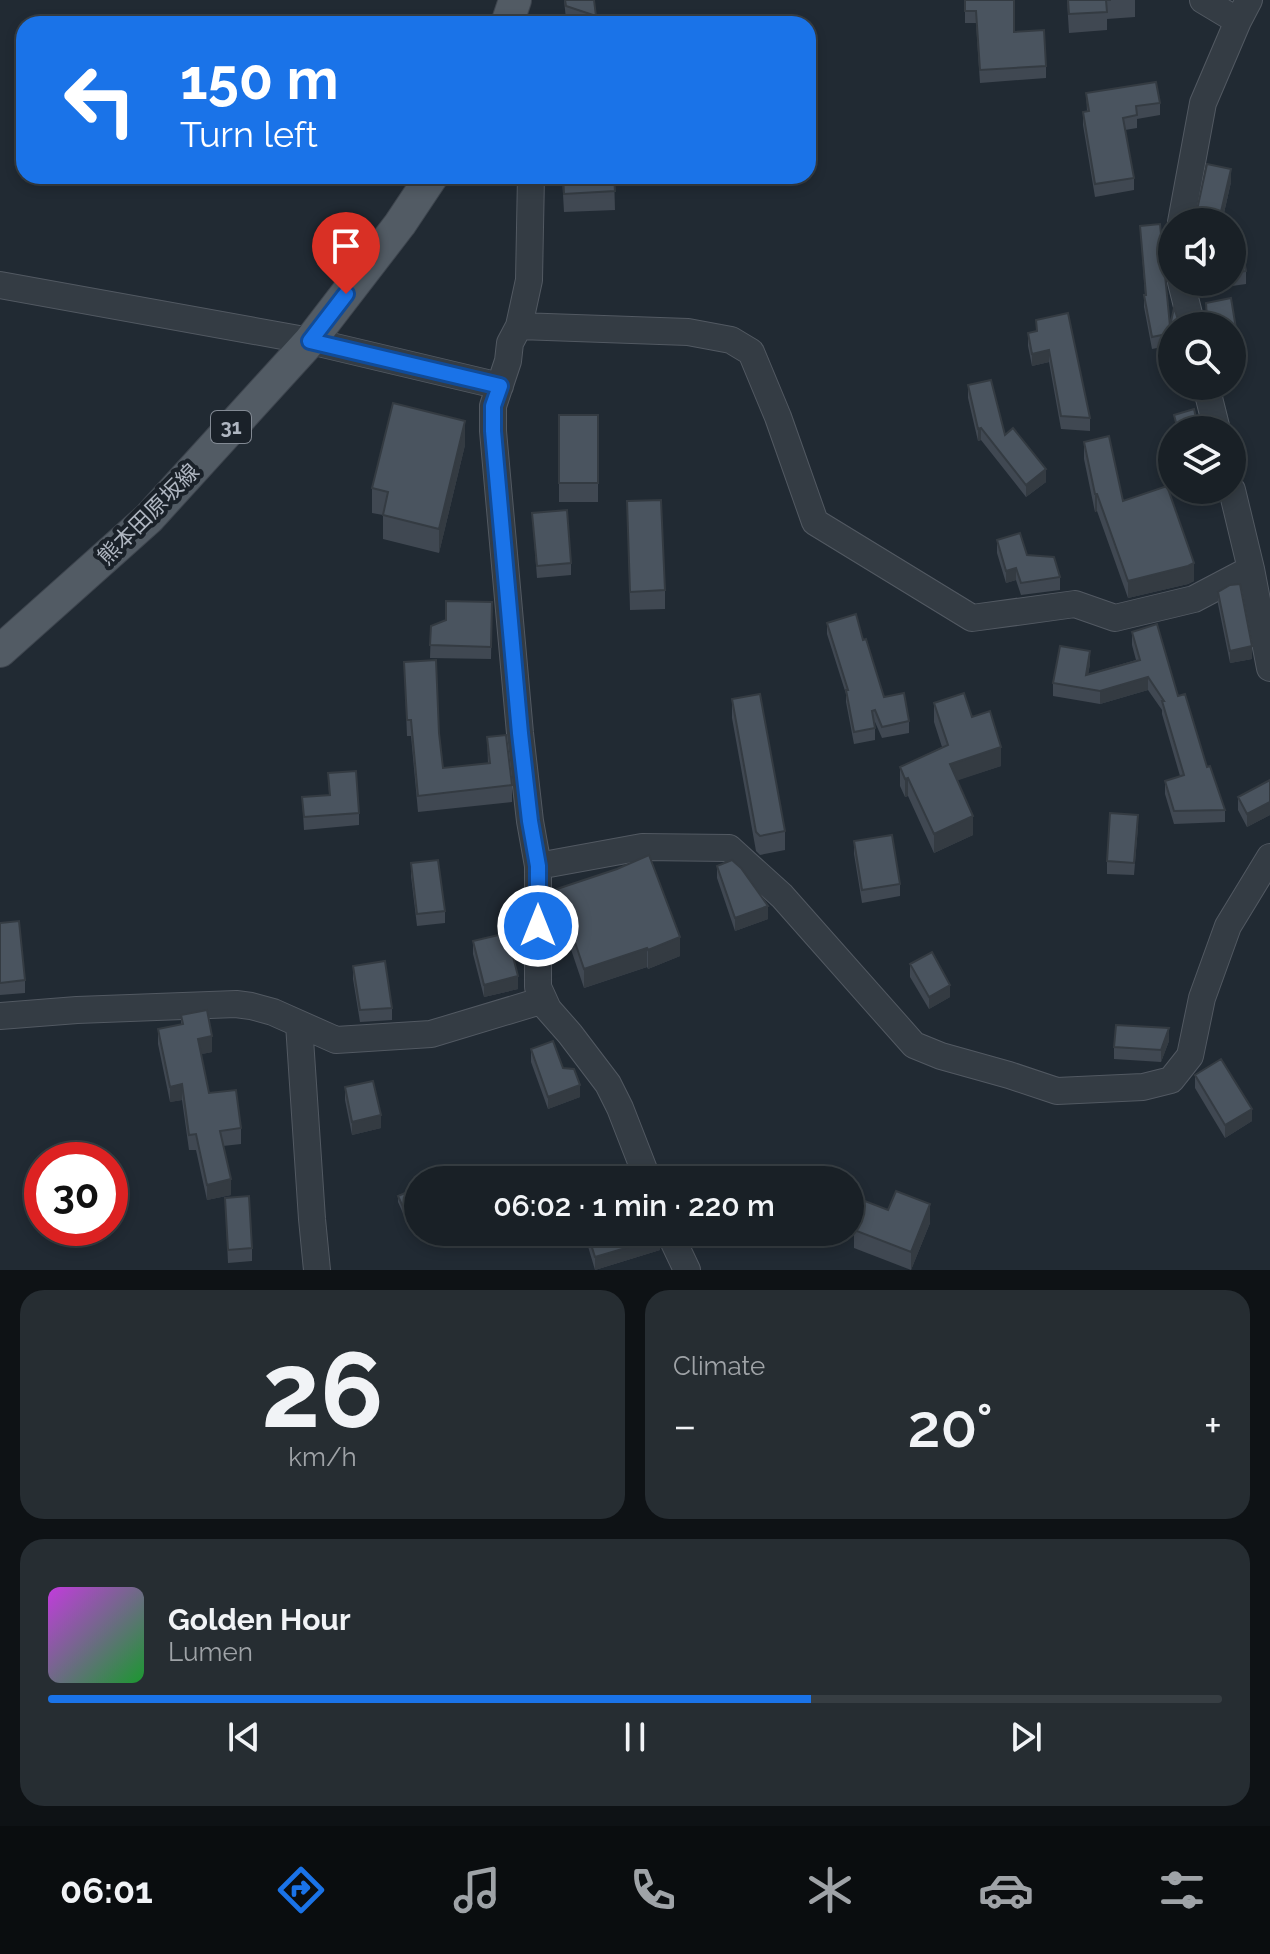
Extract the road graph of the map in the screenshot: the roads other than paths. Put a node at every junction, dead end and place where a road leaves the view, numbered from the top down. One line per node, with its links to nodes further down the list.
1 (1227, 7): 4 (street)
2 (427, 184): 7 (main road, 熊本田原坂線 / 31)
3 (531, 184): 6 (street)
4 (1184, 208)
5 (0, 285): 7 (street)
6 (519, 326): 8 (street); 10 (street)
7 (310, 341): 8 (street); 11 (main road, 熊本田原坂線 / 31)
8 (500, 386): 14 (street)
9 (1235, 504): 10 (street)
10 (1251, 569): 12 (street)
11 (0, 651)
12 (1270, 668)
13 (1270, 857): 14 (street)
14 (538, 866): 15 (street)
15 (544, 1000): 17 (street); 18 (street)
16 (0, 1016): 17 (street)
17 (299, 1024): 20 (street)
18 (643, 1166)
19 (676, 1246): 21 (street)
20 (317, 1270)
21 (687, 1270)

